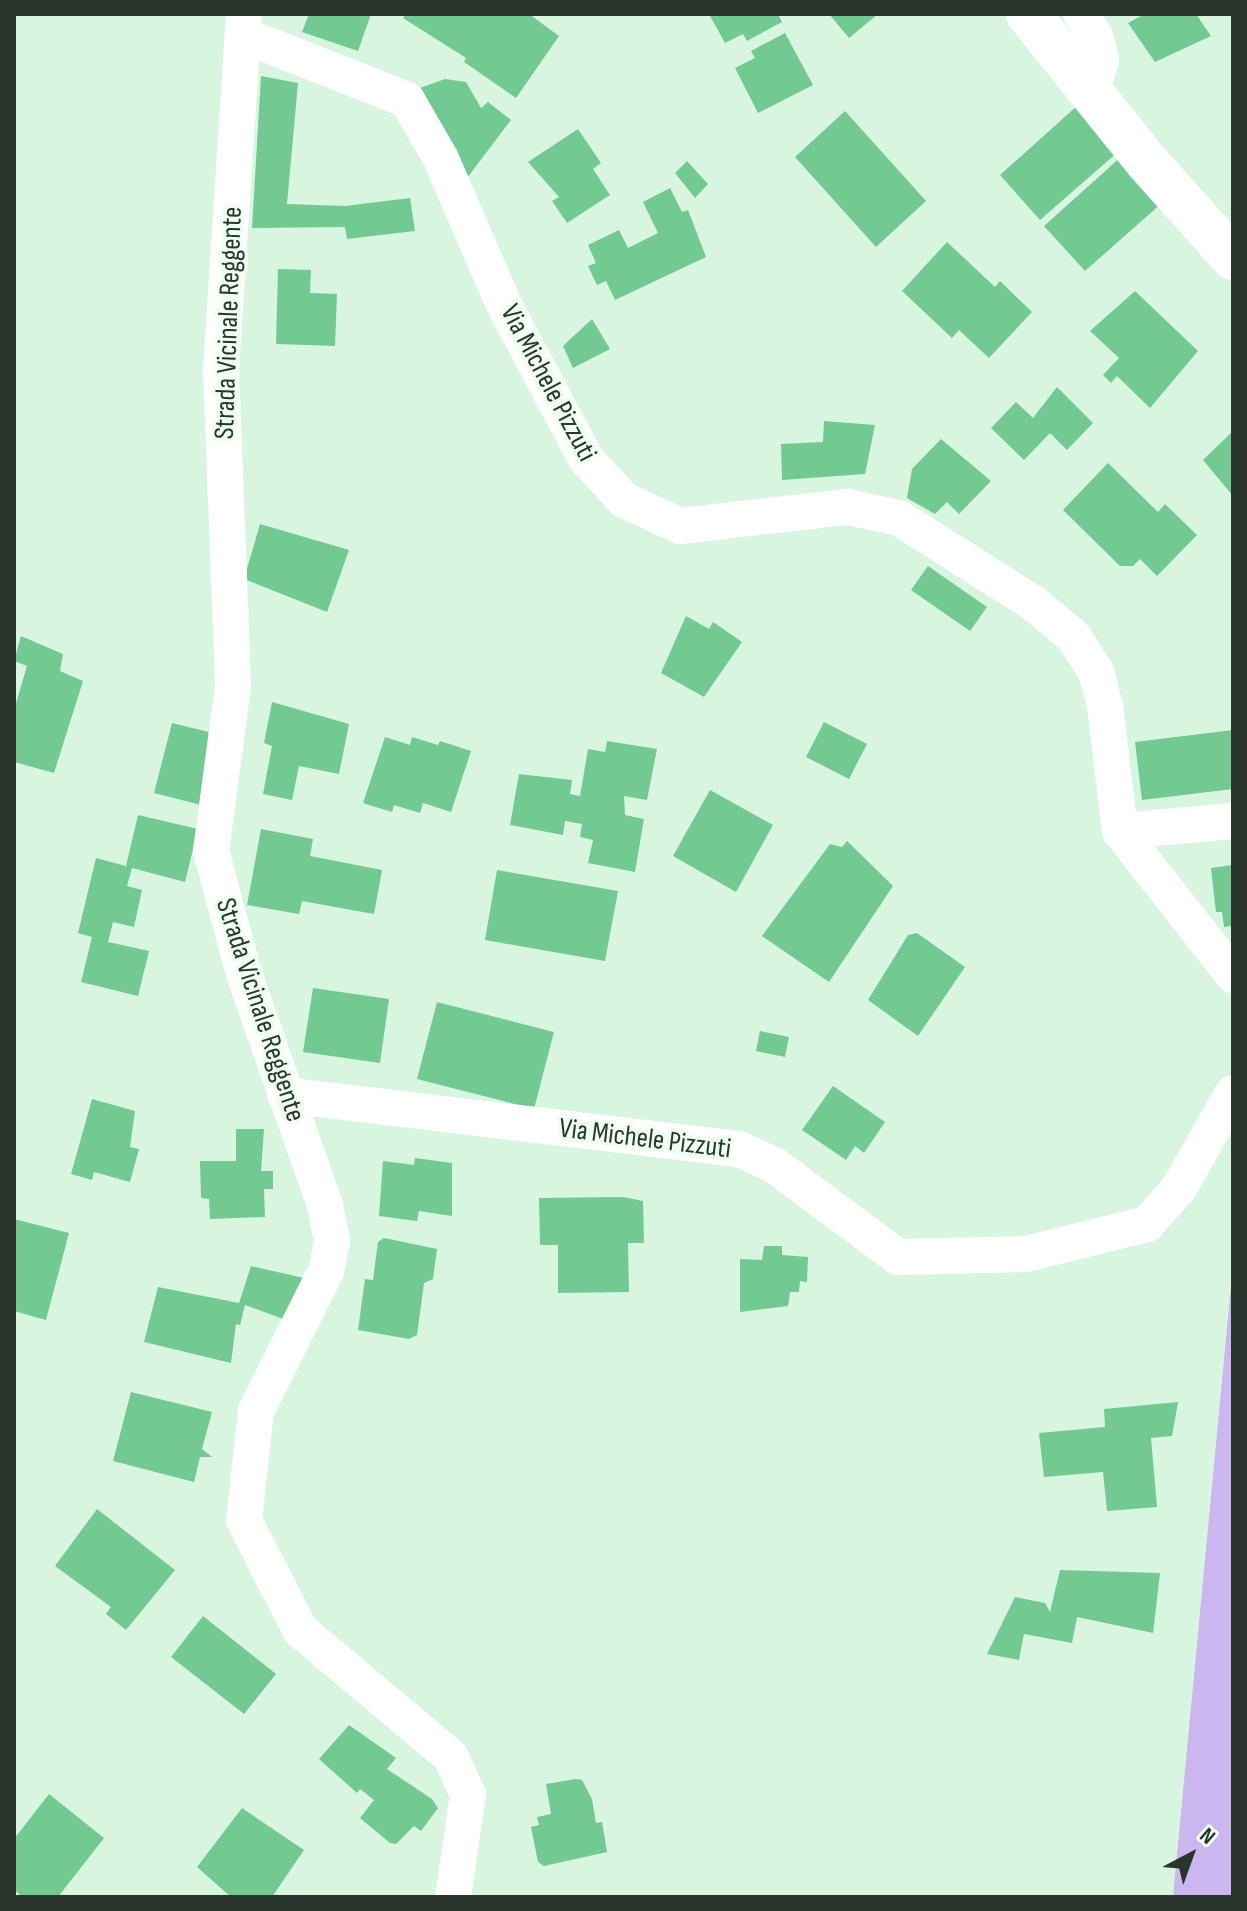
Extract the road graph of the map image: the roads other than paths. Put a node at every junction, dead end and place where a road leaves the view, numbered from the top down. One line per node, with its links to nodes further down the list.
1 (1028, 14): 4 (street)
2 (1081, 14): 4 (street)
3 (243, 25): 7 (street, Via Michele Pizzuti); 10 (street, Strada Vicinale Reggente)
4 (1092, 90): 5 (street)
5 (1233, 258)
6 (1233, 821): 7 (street)
7 (1120, 831): 8 (street)
8 (1233, 975)
9 (1233, 1093): 10 (street, Via Michele Pizzuti)
10 (285, 1095): 11 (street, Strada Vicinale Reggente)
11 (453, 1897)

